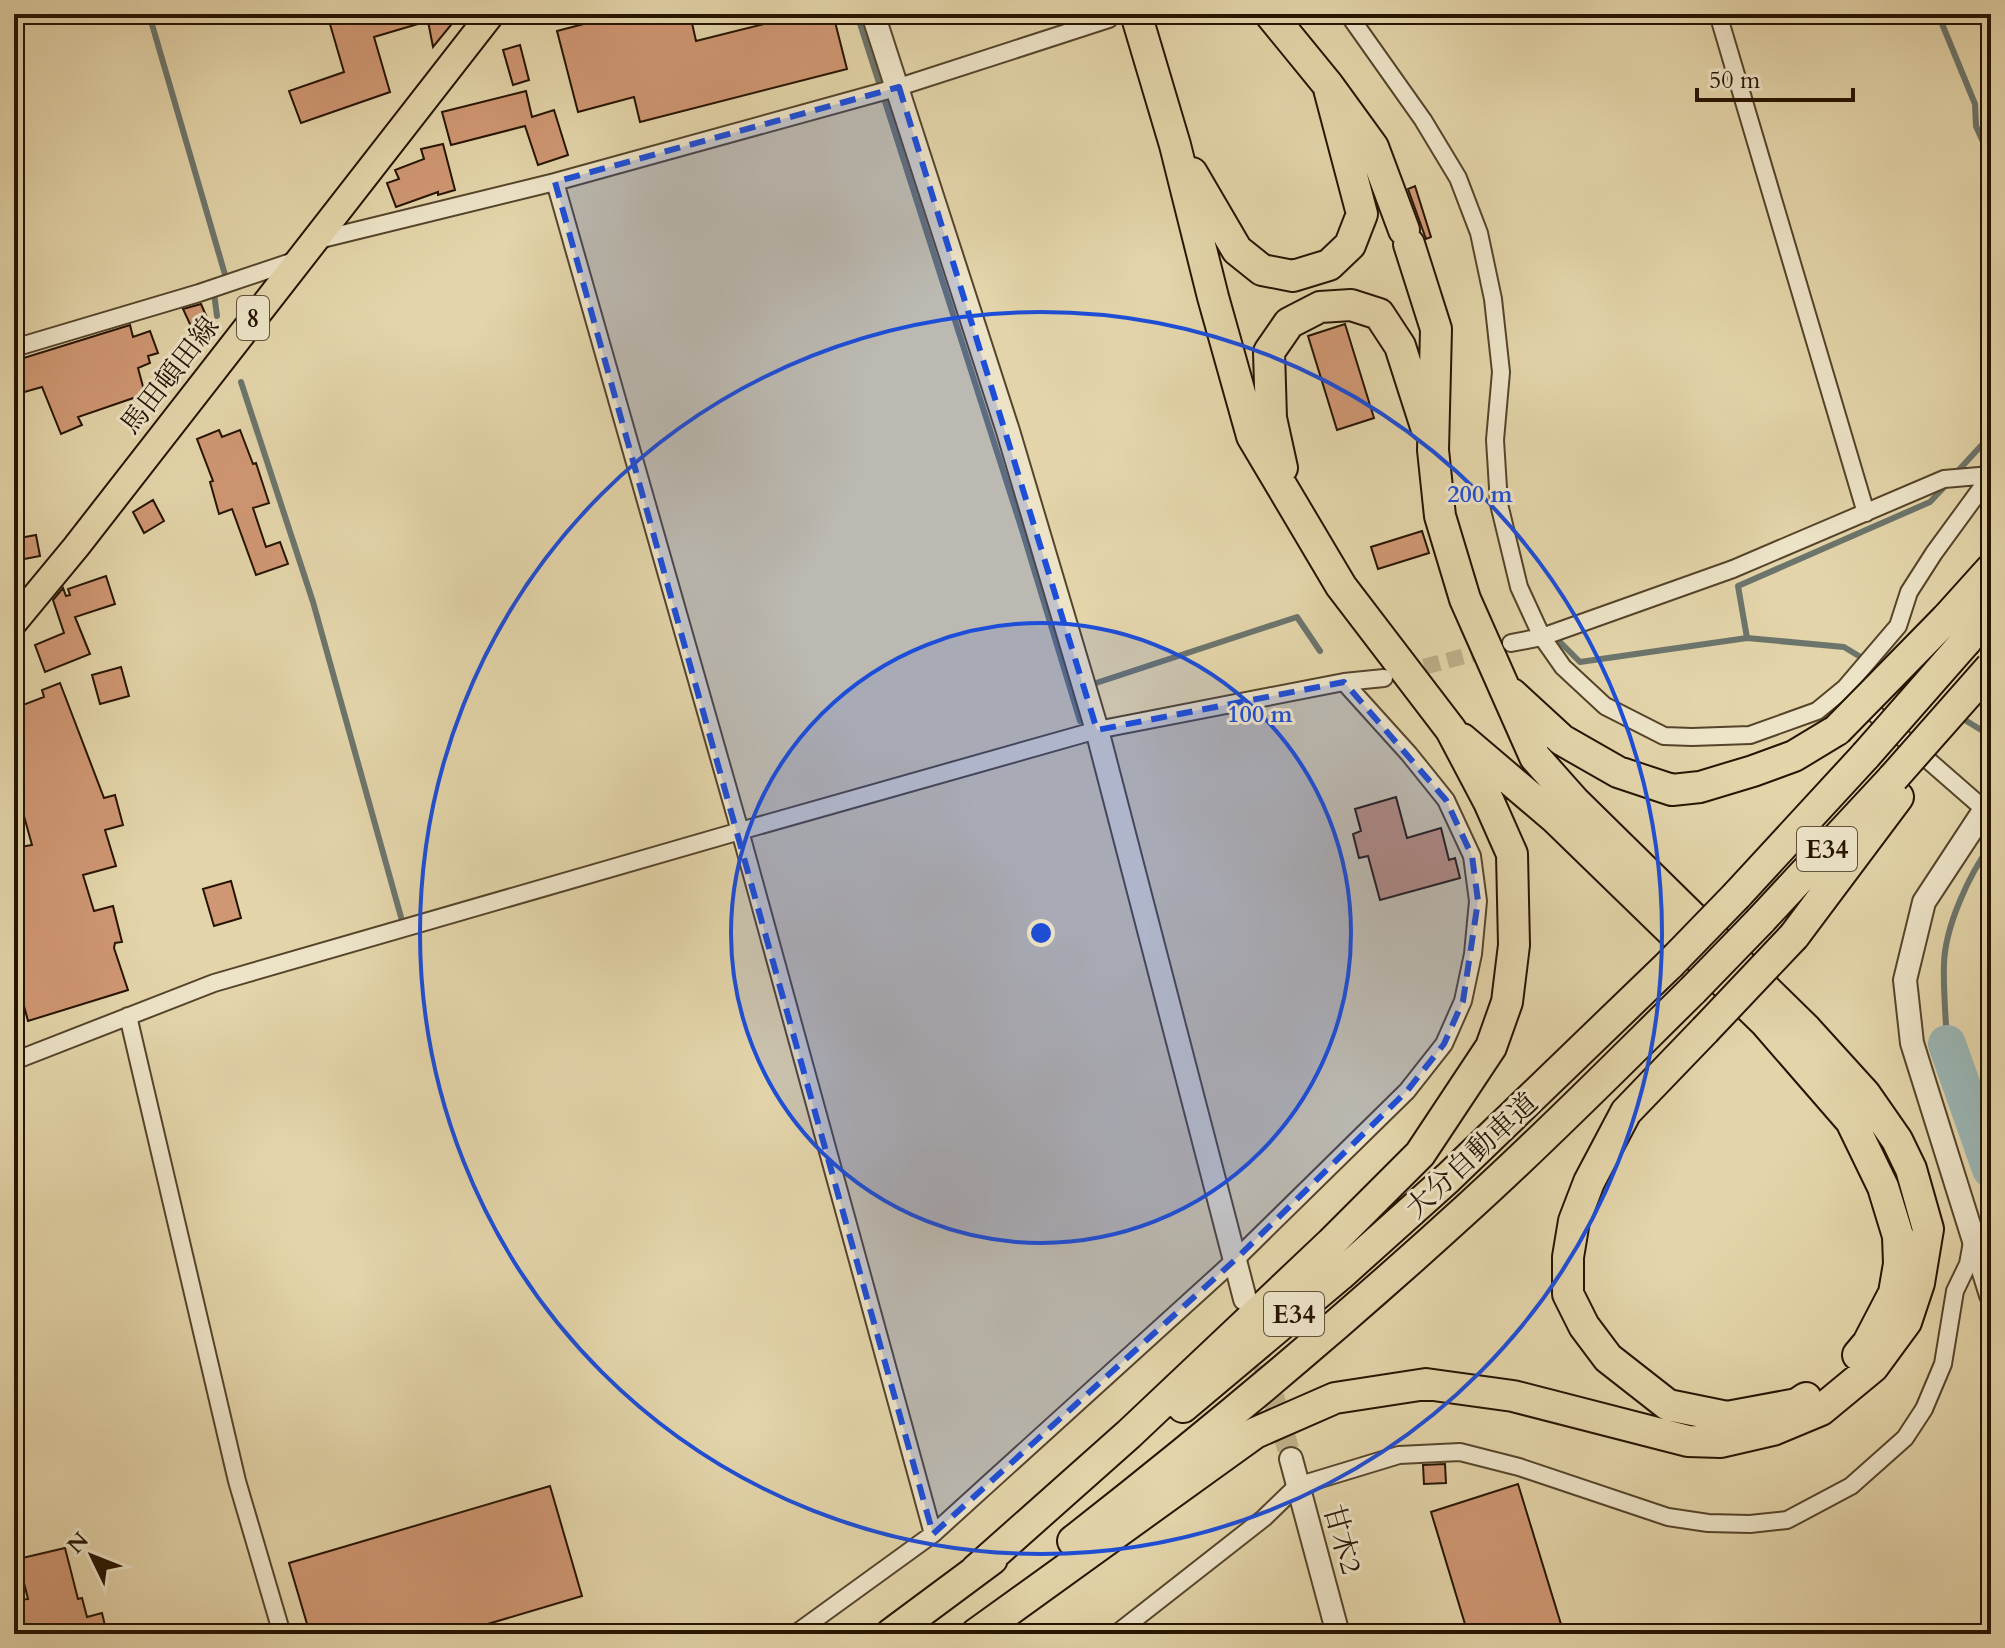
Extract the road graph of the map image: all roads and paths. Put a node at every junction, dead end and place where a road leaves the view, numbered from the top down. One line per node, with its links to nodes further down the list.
1 (491, 14): 11 (main road, 馬田頓田線 / 8)
2 (873, 14): 8 (street)
3 (1270, 14): 7 (highway)
4 (1348, 14): 21 (street)
5 (1718, 14): 16 (street)
6 (1123, 16): 8 (street); 9 (highway)
7 (1328, 85): 9 (highway); 13 (highway)
8 (899, 87): 10 (street); 29 (street)
9 (1175, 145): 15 (highway)
10 (555, 182): 11 (street); 33 (street)
11 (306, 250): 12 (street); 19 (main road, 馬田頓田線 / 8)
12 (14, 348)
13 (1433, 450): 15 (highway); 27 (highway)
14 (1991, 475): 16 (street); 28 (street)
15 (1288, 494): 30 (highway)
16 (1866, 513): 21 (street)
17 (1991, 569): 20 (highway)
18 (1991, 611): 20 (highway, 大分自動車道 / E34)
19 (14, 622)
20 (1956, 630): 27 (highway, bridge); 43 (highway, 大分自動車道 / E34, bridge)
21 (1542, 637): 22 (street); 28 (street)
22 (1511, 643)
23 (1991, 667): 31 (highway, 大分自動車道 / E34, bridge)
24 (1384, 678): 26 (street)
25 (1991, 678): 31 (highway)
26 (1344, 682): 29 (street); 37 (street)
27 (1499, 682): 48 (highway)
28 (1845, 688): 32 (street)
29 (1097, 730): 33 (street); 37 (street)
30 (1451, 730): 31 (highway, bridge); 43 (highway)
31 (1899, 783): 47 (highway, 大分自動車道 / E34, bridge)
32 (1988, 805): 36 (street)
33 (740, 831): 34 (street); 42 (street)
34 (128, 1016): 35 (street); 44 (street)
35 (14, 1061)
36 (1973, 1236): 38 (street); 41 (street)
37 (1236, 1259): 39 (street); 42 (street)
38 (1991, 1295)
39 (1245, 1299)
40 (1291, 1459): 41 (street, 甘木2)
41 (1297, 1486): 49 (street); 50 (street, 甘木2)
42 (933, 1534): 45 (street)
43 (976, 1570): 46 (highway, 大分自動車道 / E34)
44 (282, 1634)
45 (795, 1634)
46 (891, 1634)
47 (952, 1634)
48 (976, 1634)
49 (1116, 1634)
50 (1338, 1634)

